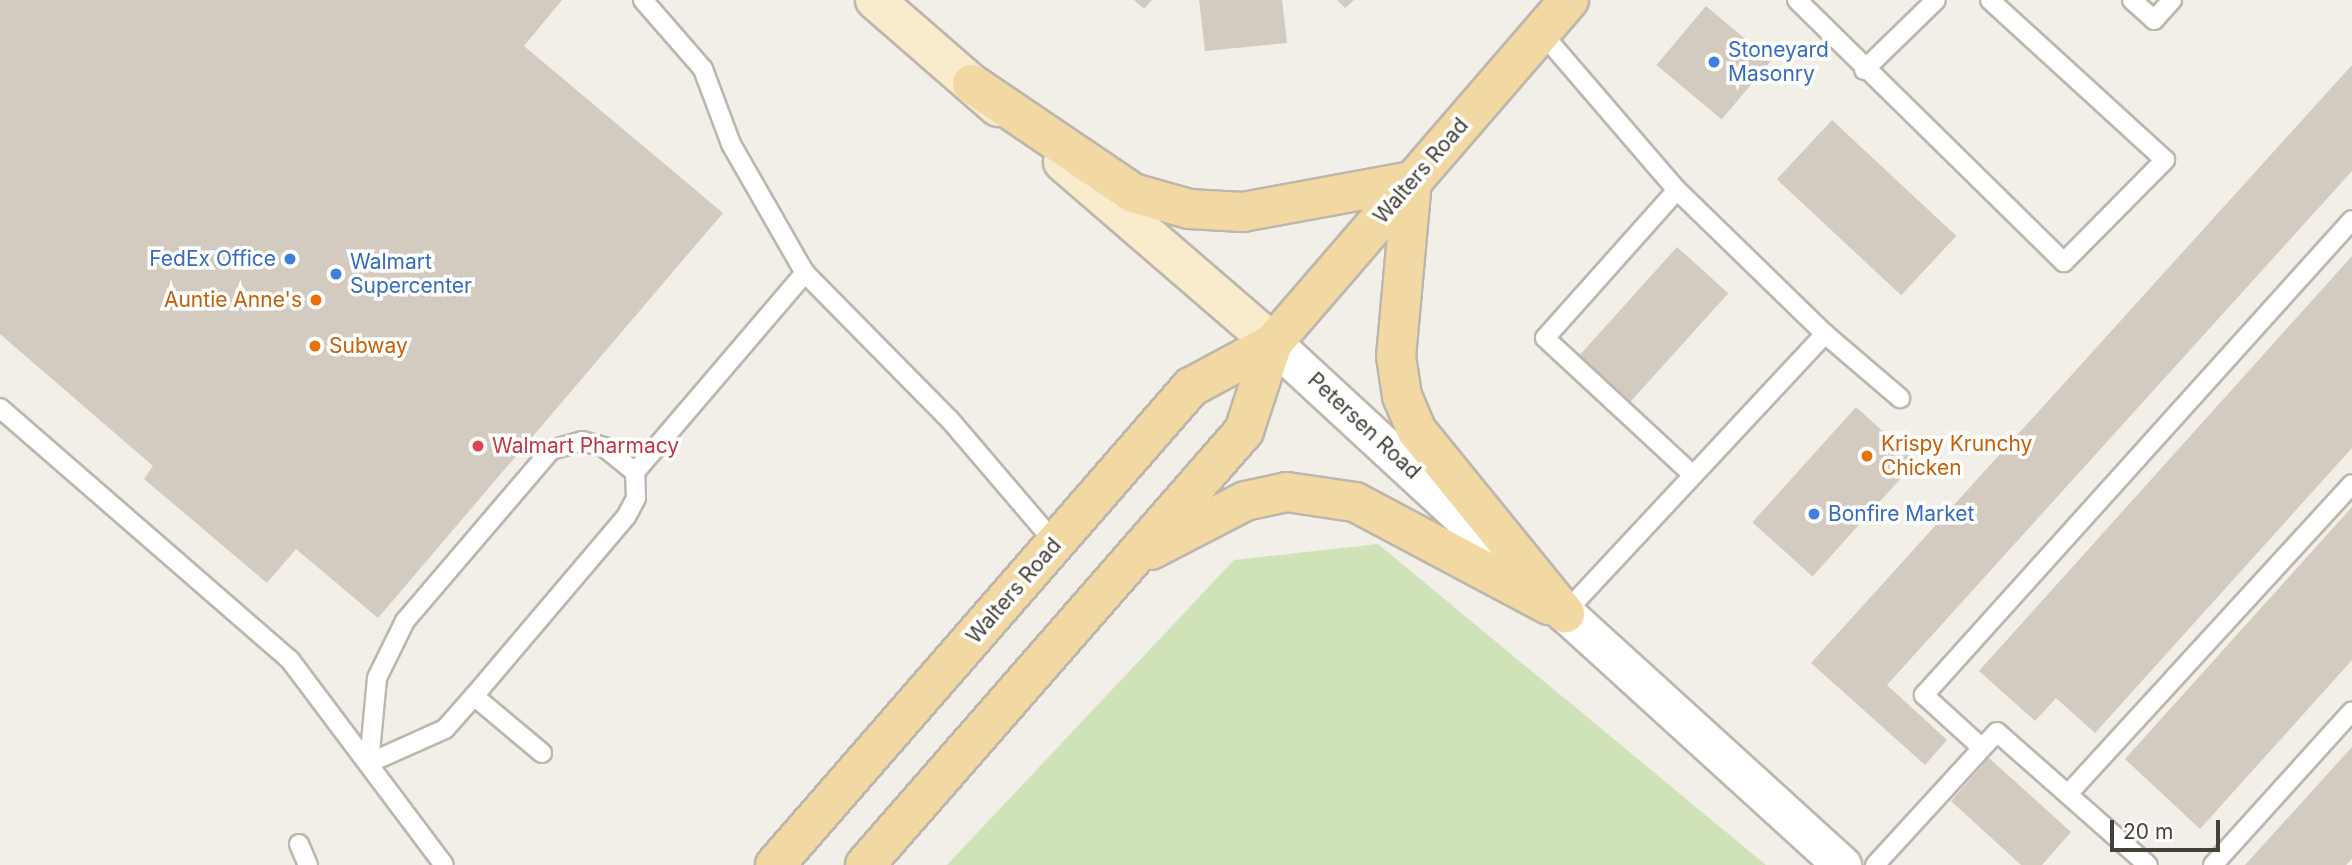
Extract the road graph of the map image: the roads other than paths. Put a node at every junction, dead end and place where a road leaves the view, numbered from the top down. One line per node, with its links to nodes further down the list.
1 (643, 0): 15 (lane)
2 (875, 0): 11 (street, Petersen Road)
3 (1569, 0): 9 (main road, Walters Road)
4 (1797, 0): 10 (lane)
5 (1936, 0): 10 (lane)
6 (1990, 0): 10 (lane)
7 (2132, 0): 8 (lane)
8 (2172, 0)
9 (1541, 32): 12 (main road, Walters Road); 13 (lane)
10 (1864, 70)
11 (972, 84): 12 (main road); 17 (street, Petersen Road)
12 (1412, 181): 17 (main road, Walters Road); 25 (main road)
13 (1677, 190): 16 (lane); 21 (lane)
14 (2352, 220): 28 (lane)
15 (805, 273): 20 (lane); 23 (lane)
16 (1825, 334): 18 (lane); 21 (lane)
17 (1273, 343): 23 (main road, Walters Road); 24 (main road, Walters Road); 25 (street, Petersen Road)
18 (1900, 398)
19 (0, 408): 30 (lane)
20 (635, 472): 26 (lane); 30 (lane)
21 (1693, 475): 25 (lane)
22 (2352, 484): 31 (lane)
23 (1055, 543): 35 (main road, Walters Road)
24 (1128, 563): 25 (main road); 36 (main road, Walters Road)
25 (1565, 613): 37 (street, Petersen Road)
26 (474, 696): 29 (lane); 30 (lane)
27 (2352, 711): 40 (lane)
28 (1980, 746): 31 (lane); 38 (lane)
29 (542, 753)
30 (369, 762): 34 (lane)
31 (2068, 794): 39 (lane)
32 (299, 844): 33 (lane)
33 (308, 865)
34 (444, 865)
35 (775, 865)
36 (865, 865)
37 (1842, 865)
38 (1875, 865)
39 (2148, 865)
40 (2213, 865)

